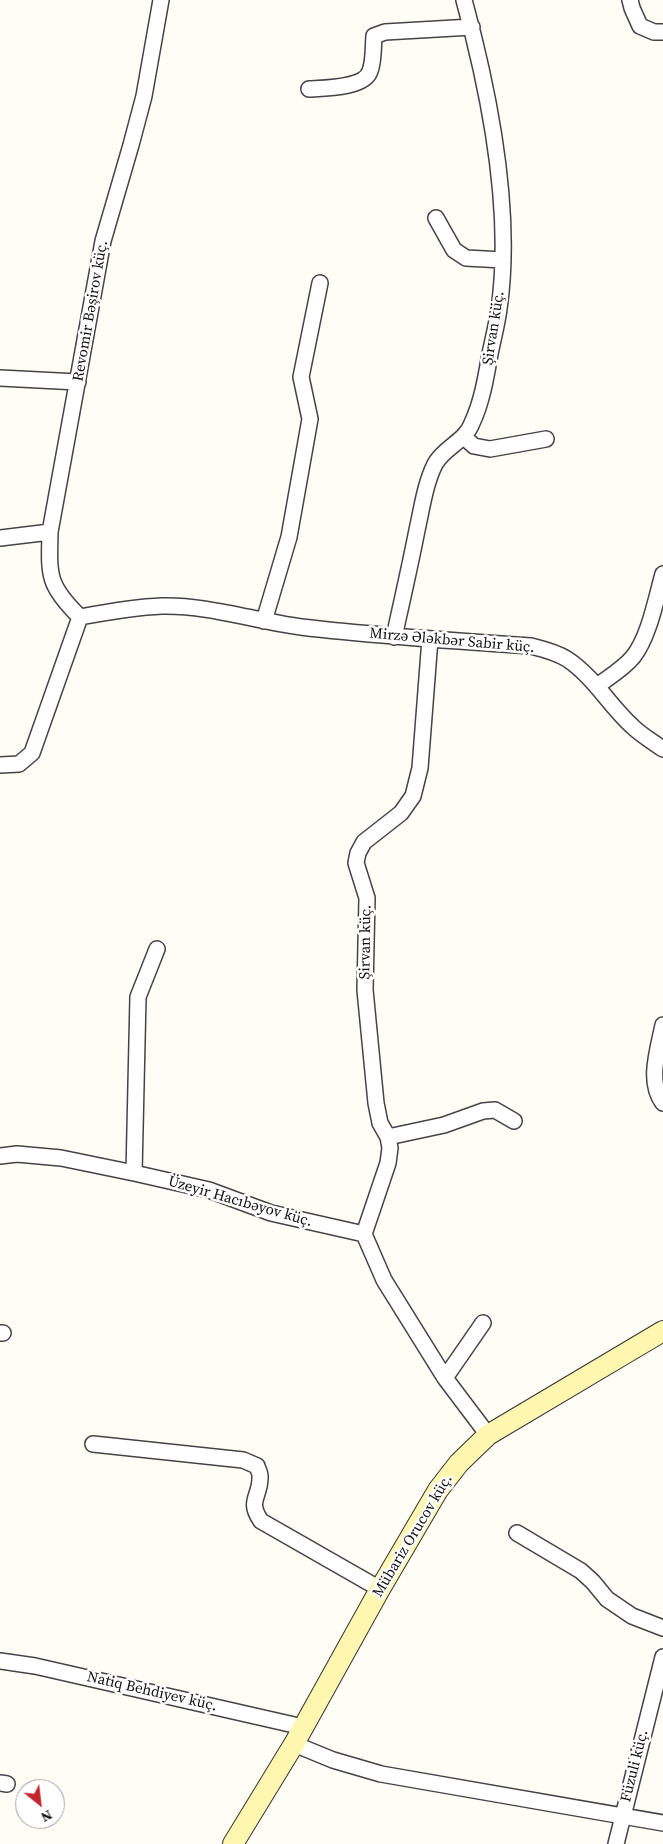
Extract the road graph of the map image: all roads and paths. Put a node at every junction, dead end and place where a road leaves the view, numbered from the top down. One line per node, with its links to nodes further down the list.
1 (161, 0): 11 (street, Revomir Bəşirov küç.)
2 (464, 0): 4 (street, Şirvan küç.)
3 (630, 0): 5 (street)
4 (472, 27): 6 (street); 8 (street, Şirvan küç.)
5 (663, 32)
6 (309, 90)
7 (436, 218): 8 (street)
8 (503, 260): 12 (street, Şirvan küç.)
9 (320, 283): 18 (street)
10 (0, 378): 11 (street)
11 (78, 382): 14 (street, Revomir Bəşirov küç.)
12 (464, 437): 13 (street); 19 (street, Şirvan küç.)
13 (546, 439)
14 (50, 532): 15 (street); 17 (street, Revomir Bəşirov küç.)
15 (0, 538)
16 (663, 574): 21 (street)
17 (80, 617): 18 (street, Mirzə Ələkbər Sabir küç.); 23 (street)
18 (264, 621): 19 (street, Mirzə Ələkbər Sabir küç.)
19 (394, 637): 20 (street, Mirzə Ələkbər Sabir küç.)
20 (430, 639): 21 (street, Mirzə Ələkbər Sabir küç.); 28 (street, Şirvan küç.)
21 (597, 686): 22 (street, Mirzə Ələkbər Sabir küç.)
22 (663, 749)
23 (0, 765)
24 (157, 949): 30 (street)
25 (663, 1025): 26 (street)
26 (663, 1103)
27 (514, 1121): 28 (street)
28 (388, 1137): 31 (street, Şirvan küç.)
29 (0, 1156): 30 (street, Üzeyir Hacıbəyov küç.)
30 (134, 1174): 31 (street, Üzeyir Hacıbəyov küç.)
31 (364, 1234): 34 (street)
32 (483, 1323): 34 (street)
33 (663, 1332): 35 (street, Mübariz Orucov küç.)
34 (445, 1378): 35 (street)
35 (488, 1435): 38 (street, Mübariz Orucov küç.)
36 (94, 1444): 38 (street)
37 (517, 1533): 39 (street)
38 (380, 1589): 43 (street, Mübariz Orucov küç.)
39 (663, 1628)
40 (663, 1657): 42 (street, Füzuli küç.)
41 (0, 1662): 43 (street, Natiq Behdiyev küç.)
42 (658, 1688): 44 (street, Füzuli küç.)
43 (298, 1736): 44 (street); 46 (street, Mübariz Orucov küç.)
44 (623, 1816): 45 (street); 47 (street, Füzuli küç.)
45 (663, 1823)
46 (233, 1844)
47 (616, 1844)

